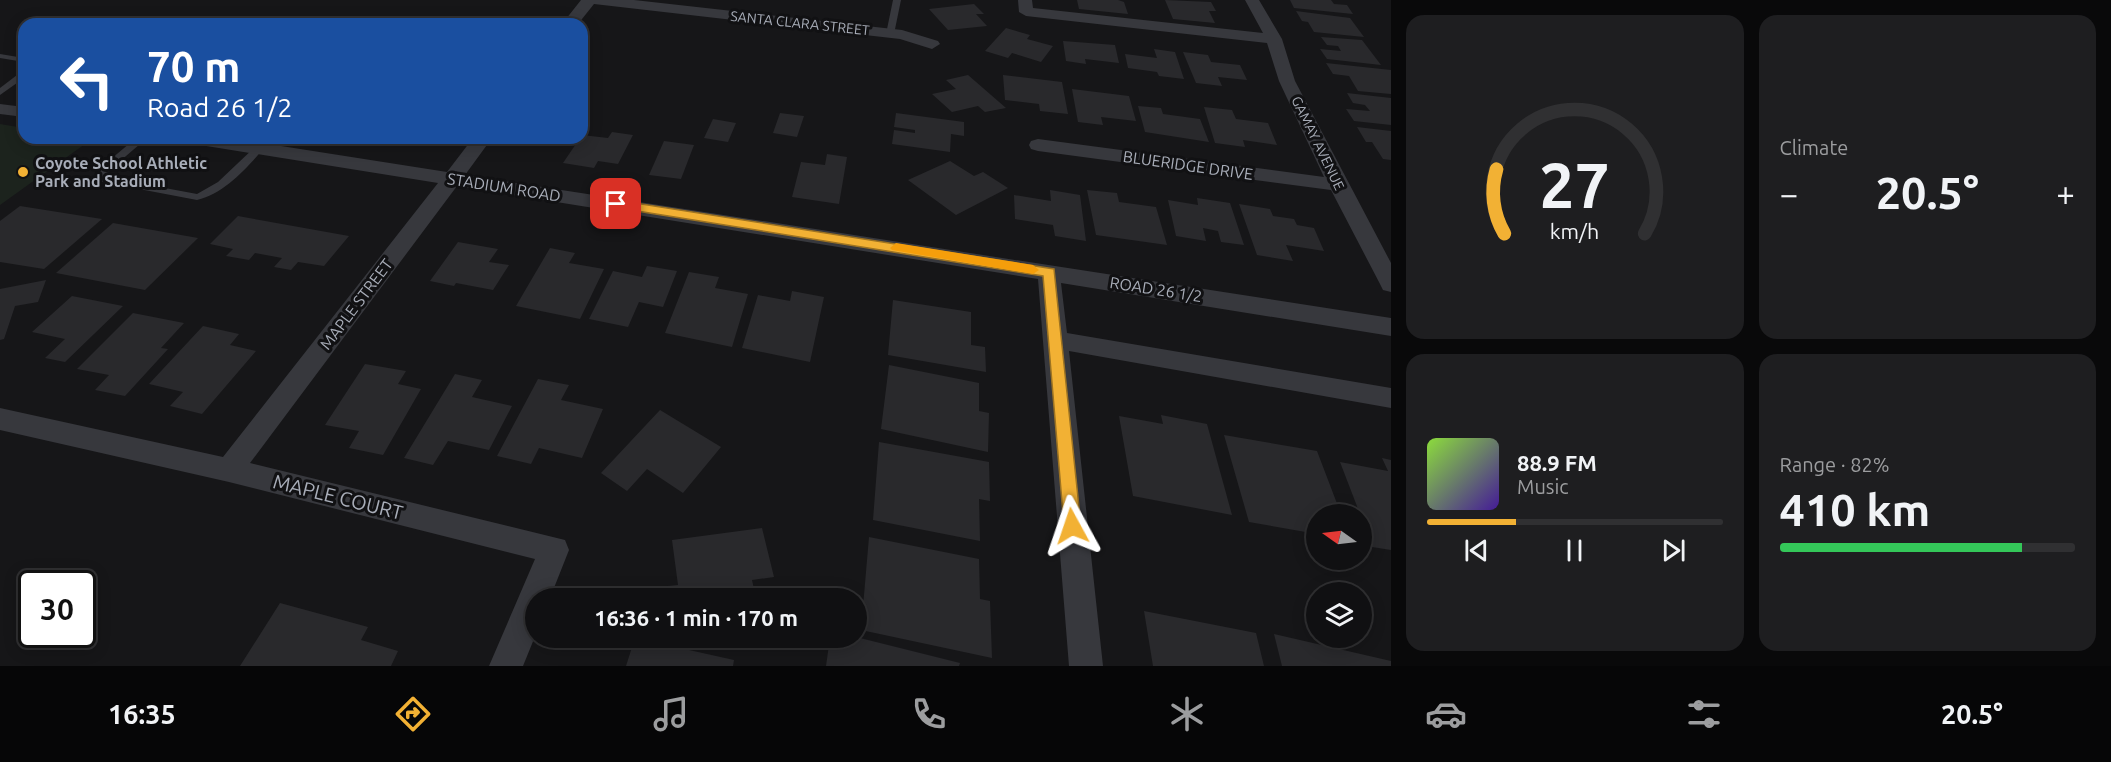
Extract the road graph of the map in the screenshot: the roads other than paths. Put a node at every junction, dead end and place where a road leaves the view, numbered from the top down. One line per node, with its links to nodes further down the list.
1 (589, 0): 6 (street)
2 (596, 0): 7 (street, SANTA CLARA STREET)
3 (897, 0): 7 (lane)
4 (1252, 0): 8 (street, GAMAY AVENUE)
5 (1025, 6): 8 (street)
6 (575, 18)
7 (891, 34): 9 (street, SANTA CLARA STREET)
8 (1274, 39): 22 (street, GAMAY AVENUE)
9 (932, 44)
10 (0, 56): 11 (lane)
11 (18, 59)
12 (18, 78): 13 (lane)
13 (0, 92)
14 (0, 109): 15 (street)
15 (18, 111)
16 (135, 144): 20 (lane)
17 (233, 144): 20 (street, STADIUM ROAD)
18 (478, 144): 21 (street, MAPLE STREET)
19 (1038, 145): 22 (street, BLUERIDGE DRIVE)
20 (259, 148): 21 (street, STADIUM ROAD)
21 (452, 178): 23 (street, STADIUM ROAD); 30 (street, MAPLE STREET)
22 (1338, 184): 25 (street, GAMAY AVENUE)
23 (921, 252): 24 (street, ROAD 26 1/2)
24 (1049, 272): 26 (street, ROAD 26 1/2); 27 (street)
25 (1391, 284)
26 (1391, 327)
27 (1055, 340): 28 (street); 32 (street)
28 (1391, 398)
29 (0, 419): 30 (street, MAPLE COURT)
30 (229, 470): 31 (street, MAPLE COURT)
31 (506, 666)
32 (1086, 666)

